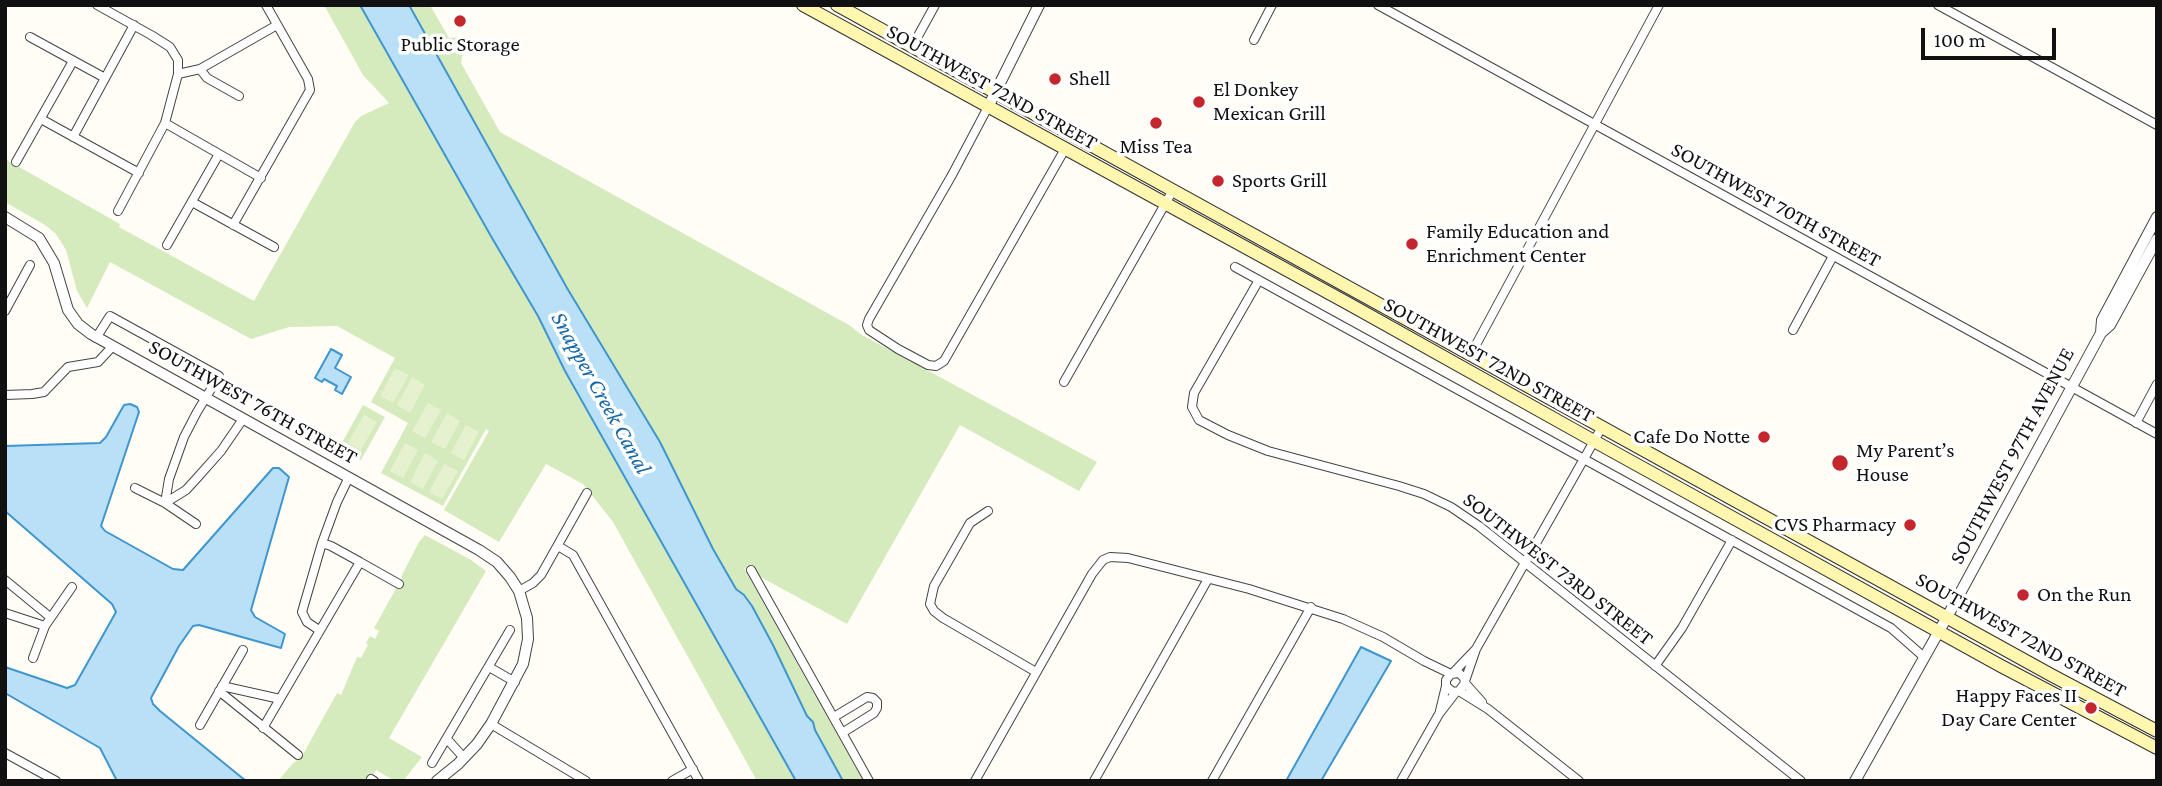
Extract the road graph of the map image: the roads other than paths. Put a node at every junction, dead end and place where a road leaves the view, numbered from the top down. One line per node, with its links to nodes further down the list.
1 (97, 5): 12 (street)
2 (266, 5): 11 (street)
3 (803, 5): 22 (main road, SOUTHWEST 72ND STREET)
4 (837, 5): 15 (main road, SOUTHWEST 72ND STREET)
5 (935, 5): 15 (street)
6 (1039, 5): 20 (street)
7 (1272, 5): 14 (street)
8 (1378, 5): 25 (street, SOUTHWEST 70TH STREET)
9 (1659, 5): 25 (street)
10 (1938, 5): 26 (street)
11 (276, 24): 17 (street); 32 (street)
12 (134, 25): 18 (street); 19 (street)
13 (30, 37): 16 (street)
14 (1254, 40)
15 (912, 47): 20 (main road, SOUTHWEST 72ND STREET)
16 (73, 61): 19 (street); 23 (street)
17 (200, 69): 18 (street); 21 (street)
18 (178, 74): 24 (street)
19 (105, 78): 27 (street)
20 (995, 92): 22 (street); 33 (main road, SOUTHWEST 72ND STREET)
21 (239, 96)
22 (988, 107): 28 (main road, SOUTHWEST 72ND STREET); 28 (street)
23 (41, 119): 27 (street); 30 (street)
24 (165, 123): 29 (street); 31 (street)
25 (1593, 125): 44 (street, SOUTHWEST 70TH STREET); 56 (street)
26 (2157, 125)
27 (73, 137): 31 (street)
28 (1065, 149): 35 (main road, SOUTHWEST 72ND STREET)
29 (219, 154): 32 (street); 34 (street)
30 (16, 162)
31 (139, 173): 36 (street)
32 (261, 178): 39 (street)
33 (1172, 190): 35 (street); 43 (main road, SOUTHWEST 72ND STREET)
34 (192, 202): 39 (street); 41 (street)
35 (1164, 203): 45 (main road, SOUTHWEST 72ND STREET); 58 (street)
36 (118, 211)
37 (5, 217): 54 (street, SOUTHWEST 76TH STREET)
38 (2157, 217): 53 (street, SOUTHWEST 97TH AVENUE)
39 (233, 225): 42 (street)
40 (2157, 239): 53 (street, SOUTHWEST 97TH AVENUE)
41 (167, 246)
42 (274, 247)
43 (1279, 249): 45 (main road); 49 (main road, SOUTHWEST 72ND STREET)
44 (1833, 256): 52 (street); 60 (street, SOUTHWEST 70TH STREET)
45 (1271, 262): 50 (main road, SOUTHWEST 72ND STREET)
46 (30, 265): 51 (street)
47 (1235, 267): 48 (street, SOUTHWEST 72ND STREET)
48 (1259, 280): 68 (street, SOUTHWEST 72ND STREET); 81 (street, SOUTHWEST 73RD STREET)
49 (1356, 291): 50 (main road); 56 (main road, SOUTHWEST 72ND STREET)
50 (1349, 304): 57 (main road, SOUTHWEST 72ND STREET)
51 (5, 311)
52 (1793, 330)
53 (2101, 333): 60 (street, SOUTHWEST 97TH AVENUE)
54 (96, 338): 55 (street, SOUTHWEST 76TH STREET); 62 (street)
55 (112, 347): 61 (street); 62 (street, SOUTHWEST 76TH STREET)
56 (1471, 354): 57 (main road); 65 (main road, SOUTHWEST 72ND STREET)
57 (1463, 368): 67 (main road, SOUTHWEST 72ND STREET)
58 (1064, 382)
59 (2157, 384): 64 (street)
60 (2071, 387): 64 (street, SOUTHWEST 70TH STREET); 91 (street, SOUTHWEST 97TH AVENUE)
61 (5, 394)
62 (205, 398): 63 (street, SOUTHWEST 76TH STREET); 72 (street)
63 (243, 419): 69 (street, SOUTHWEST 76TH STREET); 72 (street)
64 (2136, 423): 66 (street, SOUTHWEST 70TH STREET)
65 (1602, 427): 67 (street); 73 (main road, SOUTHWEST 72ND STREET)
66 (2157, 434)
67 (1594, 441): 68 (street); 75 (main road, SOUTHWEST 72ND STREET)
68 (1584, 459): 77 (street, SOUTHWEST 72ND STREET); 81 (street)
69 (349, 477): 78 (street); 87 (street, SOUTHWEST 76TH STREET)
70 (135, 488): 72 (street)
71 (587, 493): 79 (street)
72 (165, 503): 76 (street)
73 (1750, 508): 75 (main road); 91 (main road, SOUTHWEST 72ND STREET)
74 (988, 510): 103 (street)
75 (1742, 522): 95 (main road, SOUTHWEST 72ND STREET)
76 (196, 524)
77 (1732, 540): 98 (street, SOUTHWEST 72ND STREET); 101 (street)
78 (322, 543): 80 (street); 93 (street)
79 (558, 545): 87 (street); 123 (street)
80 (360, 562): 85 (street); 93 (street)
81 (1524, 562): 96 (street); 101 (street, SOUTHWEST 73RD STREET)
82 (751, 570): 111 (street)
83 (1208, 579): 88 (street); 103 (street); 132 (street)
84 (5, 580): 90 (street)
85 (399, 583)
86 (72, 587): 90 (street)
87 (519, 591): 105 (street)
88 (1311, 607): 100 (street); 133 (street)
89 (5, 613): 92 (street)
90 (50, 617): 92 (street)
91 (1947, 617): 95 (street, SOUTHWEST 97TH AVENUE); 115 (main road, SOUTHWEST 72ND STREET)
92 (45, 626): 99 (street)
93 (319, 630): 109 (street)
94 (510, 630): 102 (street)
95 (1939, 631): 98 (street, SOUTHWEST 97TH AVENUE); 118 (main road, SOUTHWEST 72ND STREET)
96 (1476, 649): 104 (street); 107 (street)
97 (243, 650): 108 (street)
98 (1924, 657): 136 (street, SOUTHWEST 97TH AVENUE)
99 (33, 658)
100 (1423, 661): 104 (street); 106 (street)
101 (1654, 666): 135 (street, SOUTHWEST 73RD STREET)
102 (489, 667): 105 (street); 117 (street)
103 (1036, 672): 131 (street)
104 (1452, 673): 106 (street); 107 (street)
105 (515, 682): 112 (street)
106 (1446, 684): 107 (street); 110 (street)
107 (1461, 687): 110 (street); 134 (street)
108 (221, 688): 109 (street); 113 (street); 114 (street)
109 (280, 699): 114 (street)
110 (1439, 714): 124 (street)
111 (834, 717): 116 (street); 116 (street)
112 (491, 724): 121 (street); 127 (street)
113 (200, 725)
114 (263, 729): 120 (street)
115 (2157, 731)
116 (842, 733): 130 (street)
117 (447, 739): 121 (street); 122 (street)
118 (2157, 748)
119 (5, 753): 125 (street)
120 (298, 755)
121 (464, 758): 126 (street)
122 (432, 763)
123 (693, 769): 128 (street); 129 (street)
124 (1402, 780)
125 (56, 781)
126 (437, 781)
127 (586, 781)
128 (672, 781)
129 (699, 781)
130 (869, 781)
131 (975, 781)
132 (1094, 781)
133 (1212, 781)
134 (1579, 781)
135 (1801, 781)
136 (1855, 781)

